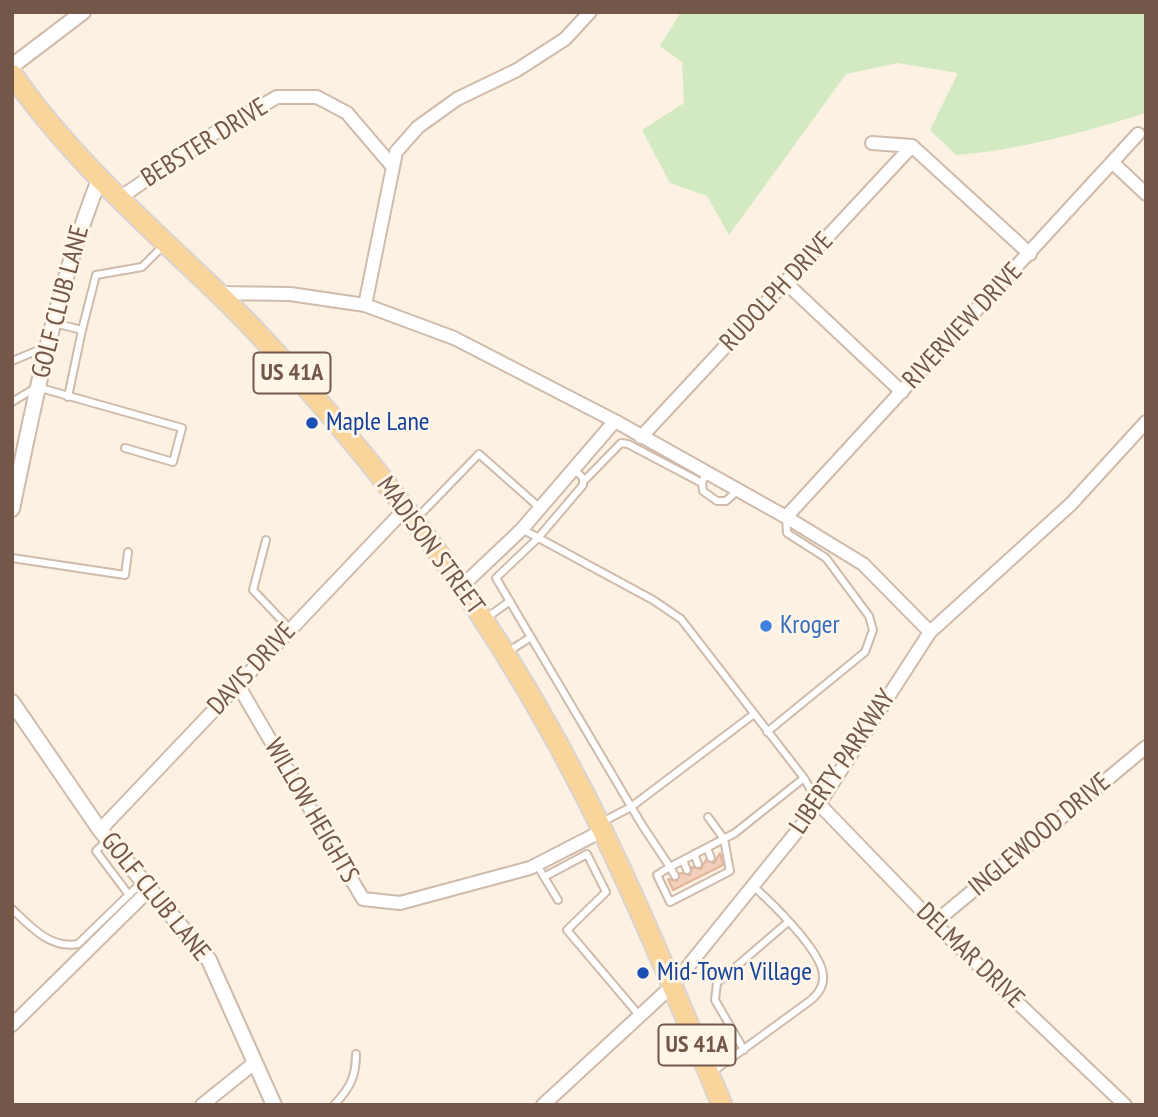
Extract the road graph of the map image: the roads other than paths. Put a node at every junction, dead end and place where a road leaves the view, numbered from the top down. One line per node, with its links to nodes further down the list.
1 (83, 12): 3 (street)
2 (590, 12): 9 (street)
3 (12, 66)
4 (12, 74): 10 (main road, MADISON STREET / US 41A)
5 (1138, 134): 8 (street, RIVERVIEW DRIVE)
6 (872, 143): 7 (street)
7 (912, 146): 14 (street); 15 (street, RUDOLPH DRIVE)
8 (1113, 163): 11 (street); 14 (street, RIVERVIEW DRIVE)
9 (393, 167): 12 (street, BEBSTER DRIVE); 17 (street)
10 (99, 180): 12 (main road, MADISON STREET / US 41A); 18 (street, GOLF CLUB LANE)
11 (1146, 194)
12 (118, 199): 13 (main road, MADISON STREET / US 41A)
13 (165, 244): 16 (main road, MADISON STREET / US 41A); 19 (lane)
14 (1030, 254): 23 (street, RIVERVIEW DRIVE)
15 (785, 282): 23 (street); 28 (street, RUDOLPH DRIVE)
16 (218, 292): 17 (street); 36 (main road, MADISON STREET / US 41A)
17 (365, 305): 26 (street)
18 (54, 323): 19 (lane); 20 (street, GOLF CLUB LANE)
19 (82, 330): 24 (lane)
20 (48, 346): 21 (lane); 22 (street, GOLF CLUB LANE)
21 (12, 361)
22 (37, 387): 24 (lane); 25 (lane); 35 (street, GOLF CLUB LANE)
23 (902, 392): 37 (street, RIVERVIEW DRIVE)
24 (68, 397): 29 (lane)
25 (12, 402)
26 (615, 421): 28 (street); 30 (street)
27 (1146, 422): 47 (street, LIBERTY PARKWAY)
28 (641, 438): 31 (street)
29 (125, 448)
30 (574, 469): 32 (lane); 34 (street)
31 (704, 478): 32 (lane); 33 (street); 33 (lane)
32 (584, 481): 39 (lane)
33 (738, 490): 37 (street)
34 (540, 508): 36 (lane); 38 (street)
35 (12, 509)
36 (410, 515): 43 (main road, MADISON STREET / US 41A); 46 (street, DAVIS DRIVE)
37 (786, 517): 47 (street); 53 (lane)
38 (522, 529): 39 (lane); 43 (street)
39 (538, 538): 44 (lane); 52 (lane)
40 (266, 540): 46 (lane)
41 (128, 552): 42 (lane)
42 (12, 558)
43 (461, 587): 45 (main road, MADISON STREET / US 41A)
44 (510, 601): 45 (lane); 48 (lane)
45 (483, 620): 49 (main road, MADISON STREET / US 41A)
46 (290, 629): 50 (street, DAVIS DRIVE)
47 (930, 632): 56 (street, LIBERTY PARKWAY)
48 (531, 637): 49 (lane); 57 (lane)
49 (505, 654): 59 (main road, MADISON STREET / US 41A)
50 (238, 685): 60 (street, DAVIS DRIVE); 69 (street, WILLOW HEIGHTS)
51 (12, 702): 60 (street, GOLF CLUB LANE)
52 (754, 714): 53 (lane); 57 (lane)
53 (767, 732): 55 (lane)
54 (1146, 747): 90 (street, INGLEWOOD DRIVE)
55 (804, 778): 56 (lane); 61 (lane)
56 (819, 804): 81 (street, LIBERTY PARKWAY); 90 (street, DELMAR DRIVE)
57 (631, 807): 59 (lane); 70 (lane)
58 (708, 817): 61 (lane)
59 (601, 827): 62 (street, WILLOW HEIGHTS); 78 (main road, MADISON STREET / US 41A)
60 (104, 834): 79 (street, GOLF CLUB LANE); 86 (lane)
61 (724, 839): 63 (lane); 76 (lane)
62 (575, 845): 65 (lane); 69 (street, WILLOW HEIGHTS)
63 (707, 848): 64 (lane); 66 (lane)
64 (694, 854): 67 (lane); 68 (lane)
65 (581, 858): 75 (lane); 84 (lane)
66 (711, 858)
67 (683, 860): 70 (lane); 72 (lane)
68 (698, 864)
69 (537, 865): 75 (lane)
70 (670, 867): 73 (lane); 85 (lane)
71 (715, 869): 76 (lane)
72 (687, 870)
73 (675, 876)
74 (703, 876): 80 (lane)
75 (544, 877): 87 (lane)
76 (717, 877): 80 (lane)
77 (692, 881): 83 (lane)
78 (626, 882): 84 (lane); 91 (main road, MADISON STREET / US 41A)
79 (147, 884): 86 (lane); 93 (street); 96 (street, GOLF CLUB LANE)
80 (706, 884): 83 (lane)
81 (752, 886): 89 (lane); 91 (street, LIBERTY PARKWAY)
82 (680, 887): 85 (lane)
83 (696, 889): 85 (lane)
84 (606, 892): 92 (lane)
85 (684, 894)
86 (129, 895): 88 (lane)
87 (558, 900)
88 (12, 909)
89 (788, 922): 94 (lane); 94 (lane)
90 (933, 923): 103 (street, DELMAR DRIVE)
91 (672, 986): 92 (street, LIBERTY PARKWAY); 97 (main road, MADISON STREET / US 41A)
92 (639, 1015): 101 (street, LIBERTY PARKWAY)
93 (12, 1025)
94 (744, 1049): 97 (lane)
95 (356, 1054): 100 (lane)
96 (253, 1064): 98 (street); 99 (street, GOLF CLUB LANE)
97 (709, 1075): 102 (main road, MADISON STREET / US 41A)
98 (202, 1105)
99 (274, 1105)
100 (334, 1105)
101 (543, 1105)
102 (722, 1105)
103 (1125, 1105)

